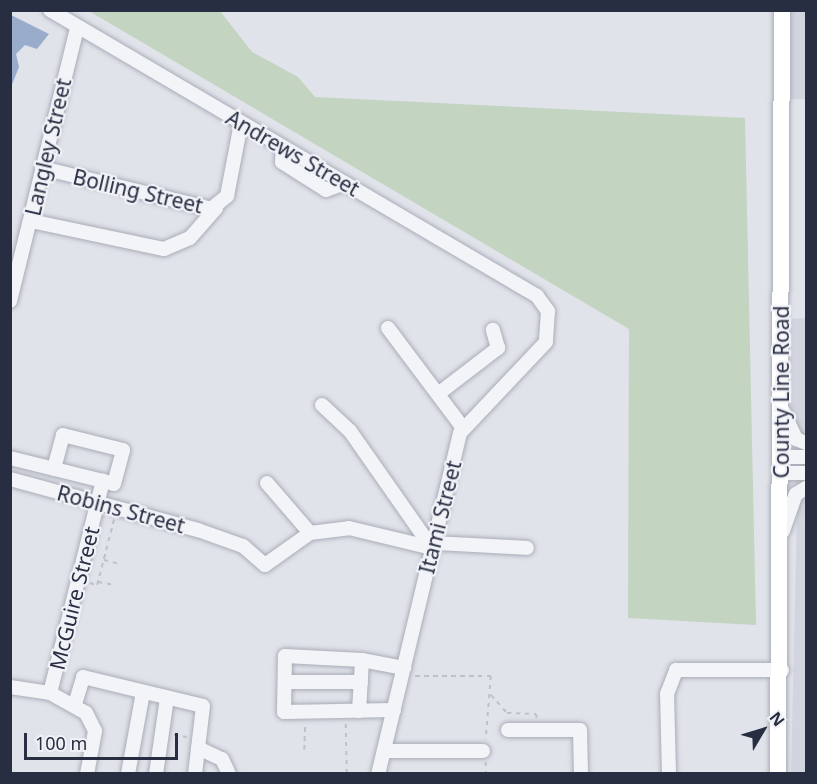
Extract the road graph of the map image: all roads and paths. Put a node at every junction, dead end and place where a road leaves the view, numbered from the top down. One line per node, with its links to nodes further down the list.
1 (50, 10): 3 (street, Andrews Street)
2 (782, 10): 11 (main road, County Line Road)
3 (77, 28): 4 (street, Andrews Street); 5 (street, Langley Street)
4 (241, 123): 6 (street, Bolling Street); 14 (street, Andrews Street)
5 (42, 168): 6 (street, Bolling Street); 7 (street, Langley Street)
6 (216, 208): 7 (street)
7 (31, 221): 8 (street, Langley Street)
8 (10, 301)
9 (388, 328): 12 (street)
10 (493, 330): 12 (street)
11 (780, 382): 15 (street); 18 (main road, County Line Road)
12 (438, 394): 14 (street)
13 (322, 405): 29 (street)
14 (463, 428): 29 (street, Itami Street)
15 (807, 442)
16 (10, 458): 19 (street)
17 (807, 458): 18 (street)
18 (781, 465): 20 (street); 28 (main road, County Line Road)
19 (54, 469): 22 (street); 22 (street)
20 (807, 473)
21 (10, 479): 25 (street, Robins Street)
22 (103, 481): 25 (street, McGuire Street)
23 (267, 483): 27 (street)
24 (807, 488): 28 (street)
25 (98, 504): 26 (street, Robins Street); 43 (street, McGuire Street)
26 (116, 510): 27 (street, Robins Street); 31 (path)
27 (310, 533): 29 (street)
28 (781, 539): 37 (main road, County Line Road)
29 (434, 545): 30 (street); 38 (street, Itami Street)
30 (527, 548)
31 (104, 560): 32 (path); 33 (path)
32 (120, 564)
33 (98, 582): 34 (path); 35 (path)
34 (115, 585)
35 (85, 592)
36 (362, 660): 38 (street); 39 (street); 40 (street)
37 (782, 670): 65 (street); 66 (main road, County Line Road)
38 (403, 672): 44 (path); 47 (street, Itami Street)
39 (285, 682): 40 (street); 49 (street)
40 (361, 682): 48 (street)
41 (10, 687): 43 (street)
42 (142, 692): 45 (street); 46 (street); 57 (street)
43 (50, 693): 46 (street)
44 (490, 694): 51 (path); 63 (path)
45 (167, 698): 52 (street); 58 (street)
46 (75, 704): 56 (street)
47 (394, 710): 48 (street); 54 (street, Itami Street)
48 (352, 711): 49 (street); 61 (path)
49 (305, 712): 53 (path)
50 (508, 730): 51 (street)
51 (537, 730): 64 (street)
52 (198, 748): 59 (street); 60 (street)
53 (304, 750)
54 (384, 751): 55 (street); 62 (street, Itami Street)
55 (483, 751)
56 (87, 774)
57 (128, 774)
58 (156, 774)
59 (195, 774)
60 (230, 774)
61 (347, 774)
62 (378, 774)
63 (486, 774)
64 (581, 774)
65 (669, 774)
66 (778, 774)

